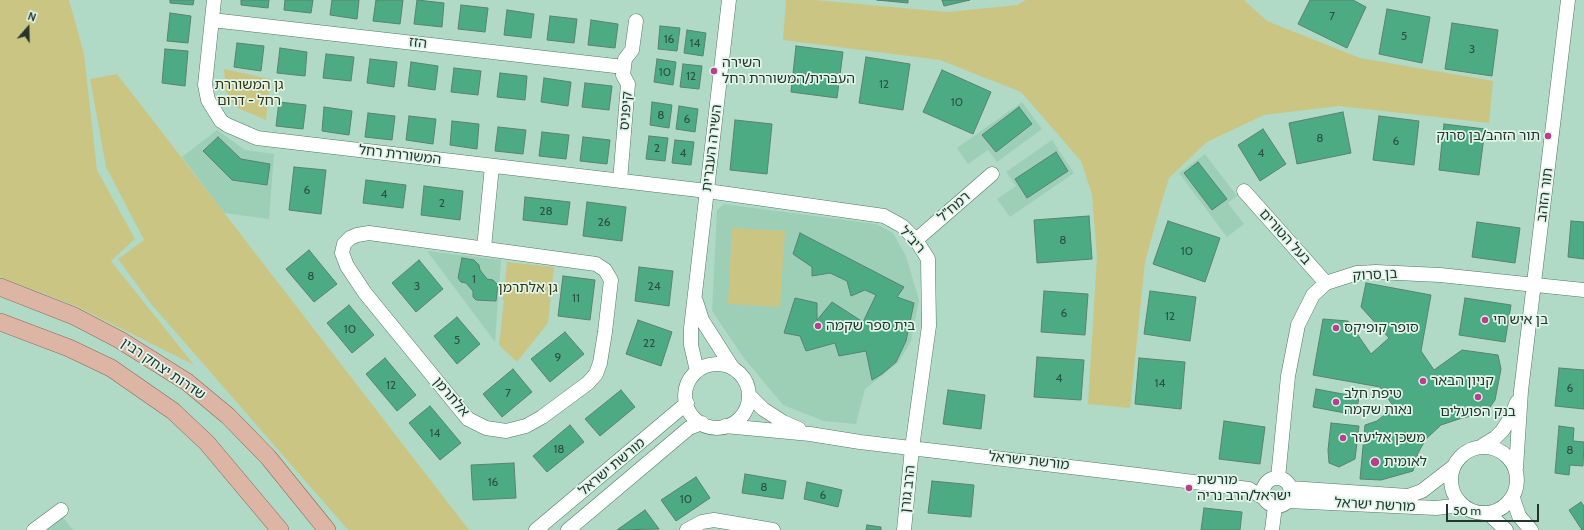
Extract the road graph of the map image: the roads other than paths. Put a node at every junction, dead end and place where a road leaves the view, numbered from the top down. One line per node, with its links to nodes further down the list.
1 (214, 0): 4 (street, המשוררת רחל)
2 (729, 0): 10 (street, השירה העברית)
3 (1568, 0): 15 (street, תור הזהב)
4 (212, 20): 6 (street, הזז); 7 (street, המשוררת רחל)
5 (636, 21): 6 (street)
6 (624, 67): 9 (street, קיפניס)
7 (492, 166): 9 (street, המשוררת רחל); 13 (street)
8 (992, 174): 12 (street, רמח"ל)
9 (620, 181): 10 (street, המשוררת רחל)
10 (707, 191): 12 (street, ריב"ל); 18 (street, השירה העברית)
11 (1244, 191): 14 (street, בעל הטורים)
12 (916, 240): 29 (street, ריב"ל)
13 (484, 248): 13 (street, אלתרמן)
14 (1326, 283): 15 (street, בן סרוק); 32 (street, בן סרוק)
15 (1534, 284): 17 (street, בן סרוק); 22 (street, תור הזהב)
16 (0, 287): 39 (main road, שדרות יצחק רבין)
17 (1584, 290)
18 (695, 297): 20 (street, השירה העברית); 21 (street, השירה העברית)
19 (0, 322): 38 (main road, שדרות יצחק רבין)
20 (732, 367): 21 (street); 23 (street)
21 (697, 371): 24 (street)
22 (1521, 391): 28 (street, תור הזהב); 31 (street, תור הזהב)
23 (749, 395): 26 (street); 27 (street, מורשת ישראל)
24 (687, 403): 25 (street); 40 (street, מורשת ישראל)
25 (702, 423): 26 (street); 41 (street, מורשת ישראל)
26 (725, 426): 27 (street, מורשת ישראל)
27 (810, 434): 29 (street, מורשת ישראל)
28 (1482, 446): 30 (street); 31 (street)
29 (912, 448): 32 (street, מורשת ישראל); 44 (street, הרב גורן)
30 (1453, 467): 32 (street, מורשת ישראל); 34 (street)
31 (1516, 468): 33 (street)
32 (1276, 496): 34 (street, מורשת ישראל); 45 (street)
33 (1512, 498): 36 (street); 47 (street)
34 (1462, 505): 36 (street)
35 (61, 510): 37 (street)
36 (1488, 514): 46 (street)
37 (34, 530)
38 (280, 530)
39 (327, 530)
40 (536, 530)
41 (568, 530)
42 (687, 530): 43 (street)
43 (773, 530)
44 (904, 530)
45 (1272, 530)
46 (1506, 530)
47 (1531, 530)

